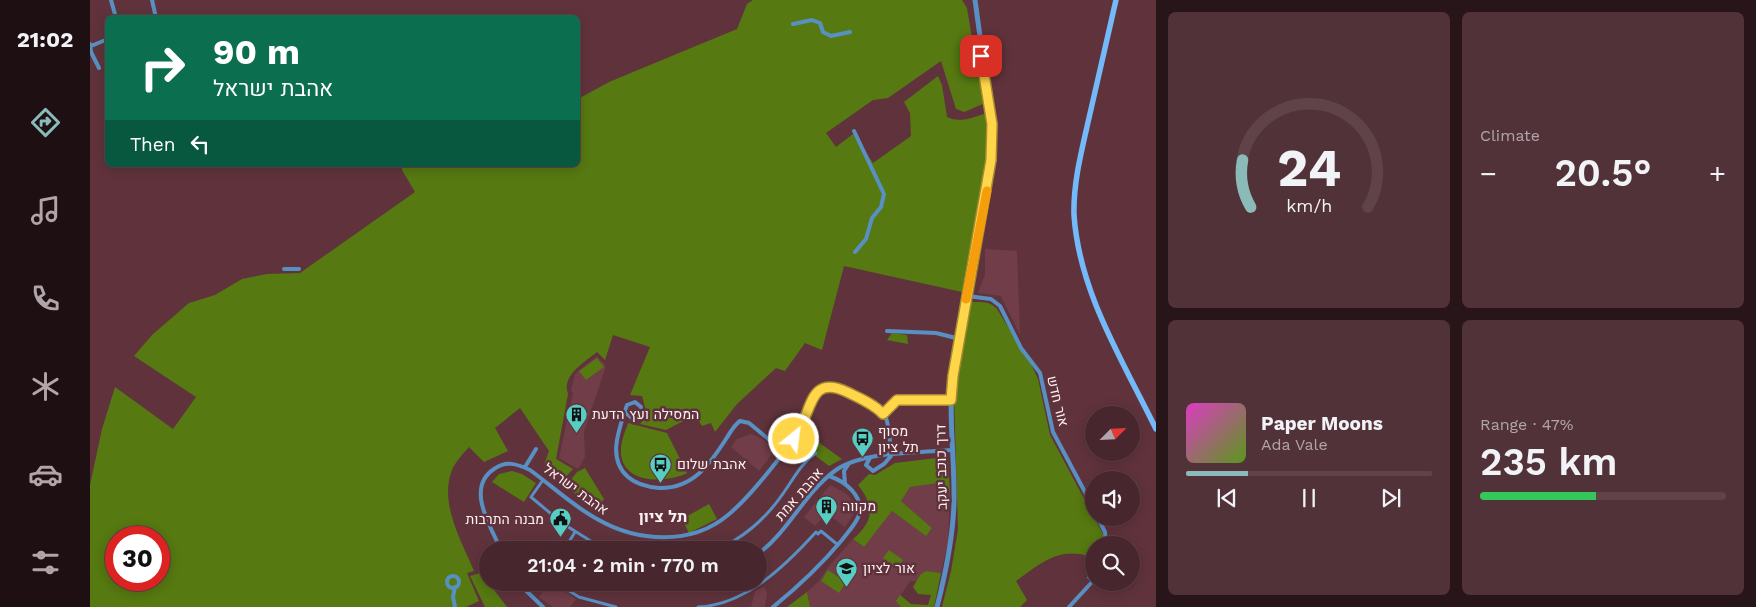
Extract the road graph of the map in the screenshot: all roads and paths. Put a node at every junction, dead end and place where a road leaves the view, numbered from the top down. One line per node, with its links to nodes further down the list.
1 (111, 0): 5 (street)
2 (152, 0): 6 (street)
3 (975, 0): 16 (street, דרך כוכב יעקב)
4 (1116, 0): 24 (main road)
5 (115, 15)
6 (155, 15)
7 (792, 24): 8 (street)
8 (850, 32)
9 (105, 40): 10 (street)
10 (90, 45): 11 (street)
11 (99, 68)
12 (854, 131): 13 (street)
13 (855, 252)
14 (284, 269): 15 (street)
15 (299, 269)
16 (967, 296): 18 (street, דרך כוכב יעקב); 36 (street, אור חדש)
17 (887, 330): 18 (street)
18 (960, 338): 19 (street, דרך כוכב יעקב)
19 (951, 400): 21 (street); 26 (street, דרך כוכב יעקב)
20 (626, 413): 22 (street); 22 (street); 23 (street)
21 (883, 414): 27 (street, אהבת ישראל); 29 (street)
22 (630, 417): 23 (street)
23 (622, 423): 27 (street)
24 (1156, 429)
25 (536, 449): 32 (street)
26 (952, 450): 29 (street, אהבת אמת); 55 (street, דרך כוכב יעקב)
27 (784, 452): 34 (street, אהבת ישראל)
28 (816, 452): 41 (street)
29 (891, 456): 30 (street, אהבת אמת); 30 (street)
30 (870, 458): 31 (street, אהבת אמת)
31 (849, 464): 33 (street, אהבת אמת); 35 (street)
32 (525, 467): 34 (street, אהבת ישראל); 38 (street, אהבת ישראל)
33 (829, 476): 35 (street); 43 (street, אהבת אמת)
34 (544, 480): 37 (street)
35 (845, 484): 42 (street)
36 (1085, 492)
37 (575, 532): 39 (street); 40 (street)
38 (496, 541)
39 (570, 541)
40 (590, 541)
41 (734, 541)
42 (838, 544): 53 (street); 54 (street)
43 (767, 545)
44 (450, 587): 45 (street); 45 (street); 49 (street)
45 (455, 587): 49 (street)
46 (1085, 590): 56 (street)
47 (526, 591): 51 (street)
48 (569, 591): 52 (street)
49 (453, 597): 50 (street)
50 (454, 607)
51 (543, 607)
52 (616, 607)
53 (698, 607)
54 (773, 607)
55 (936, 607)
56 (1069, 607)

